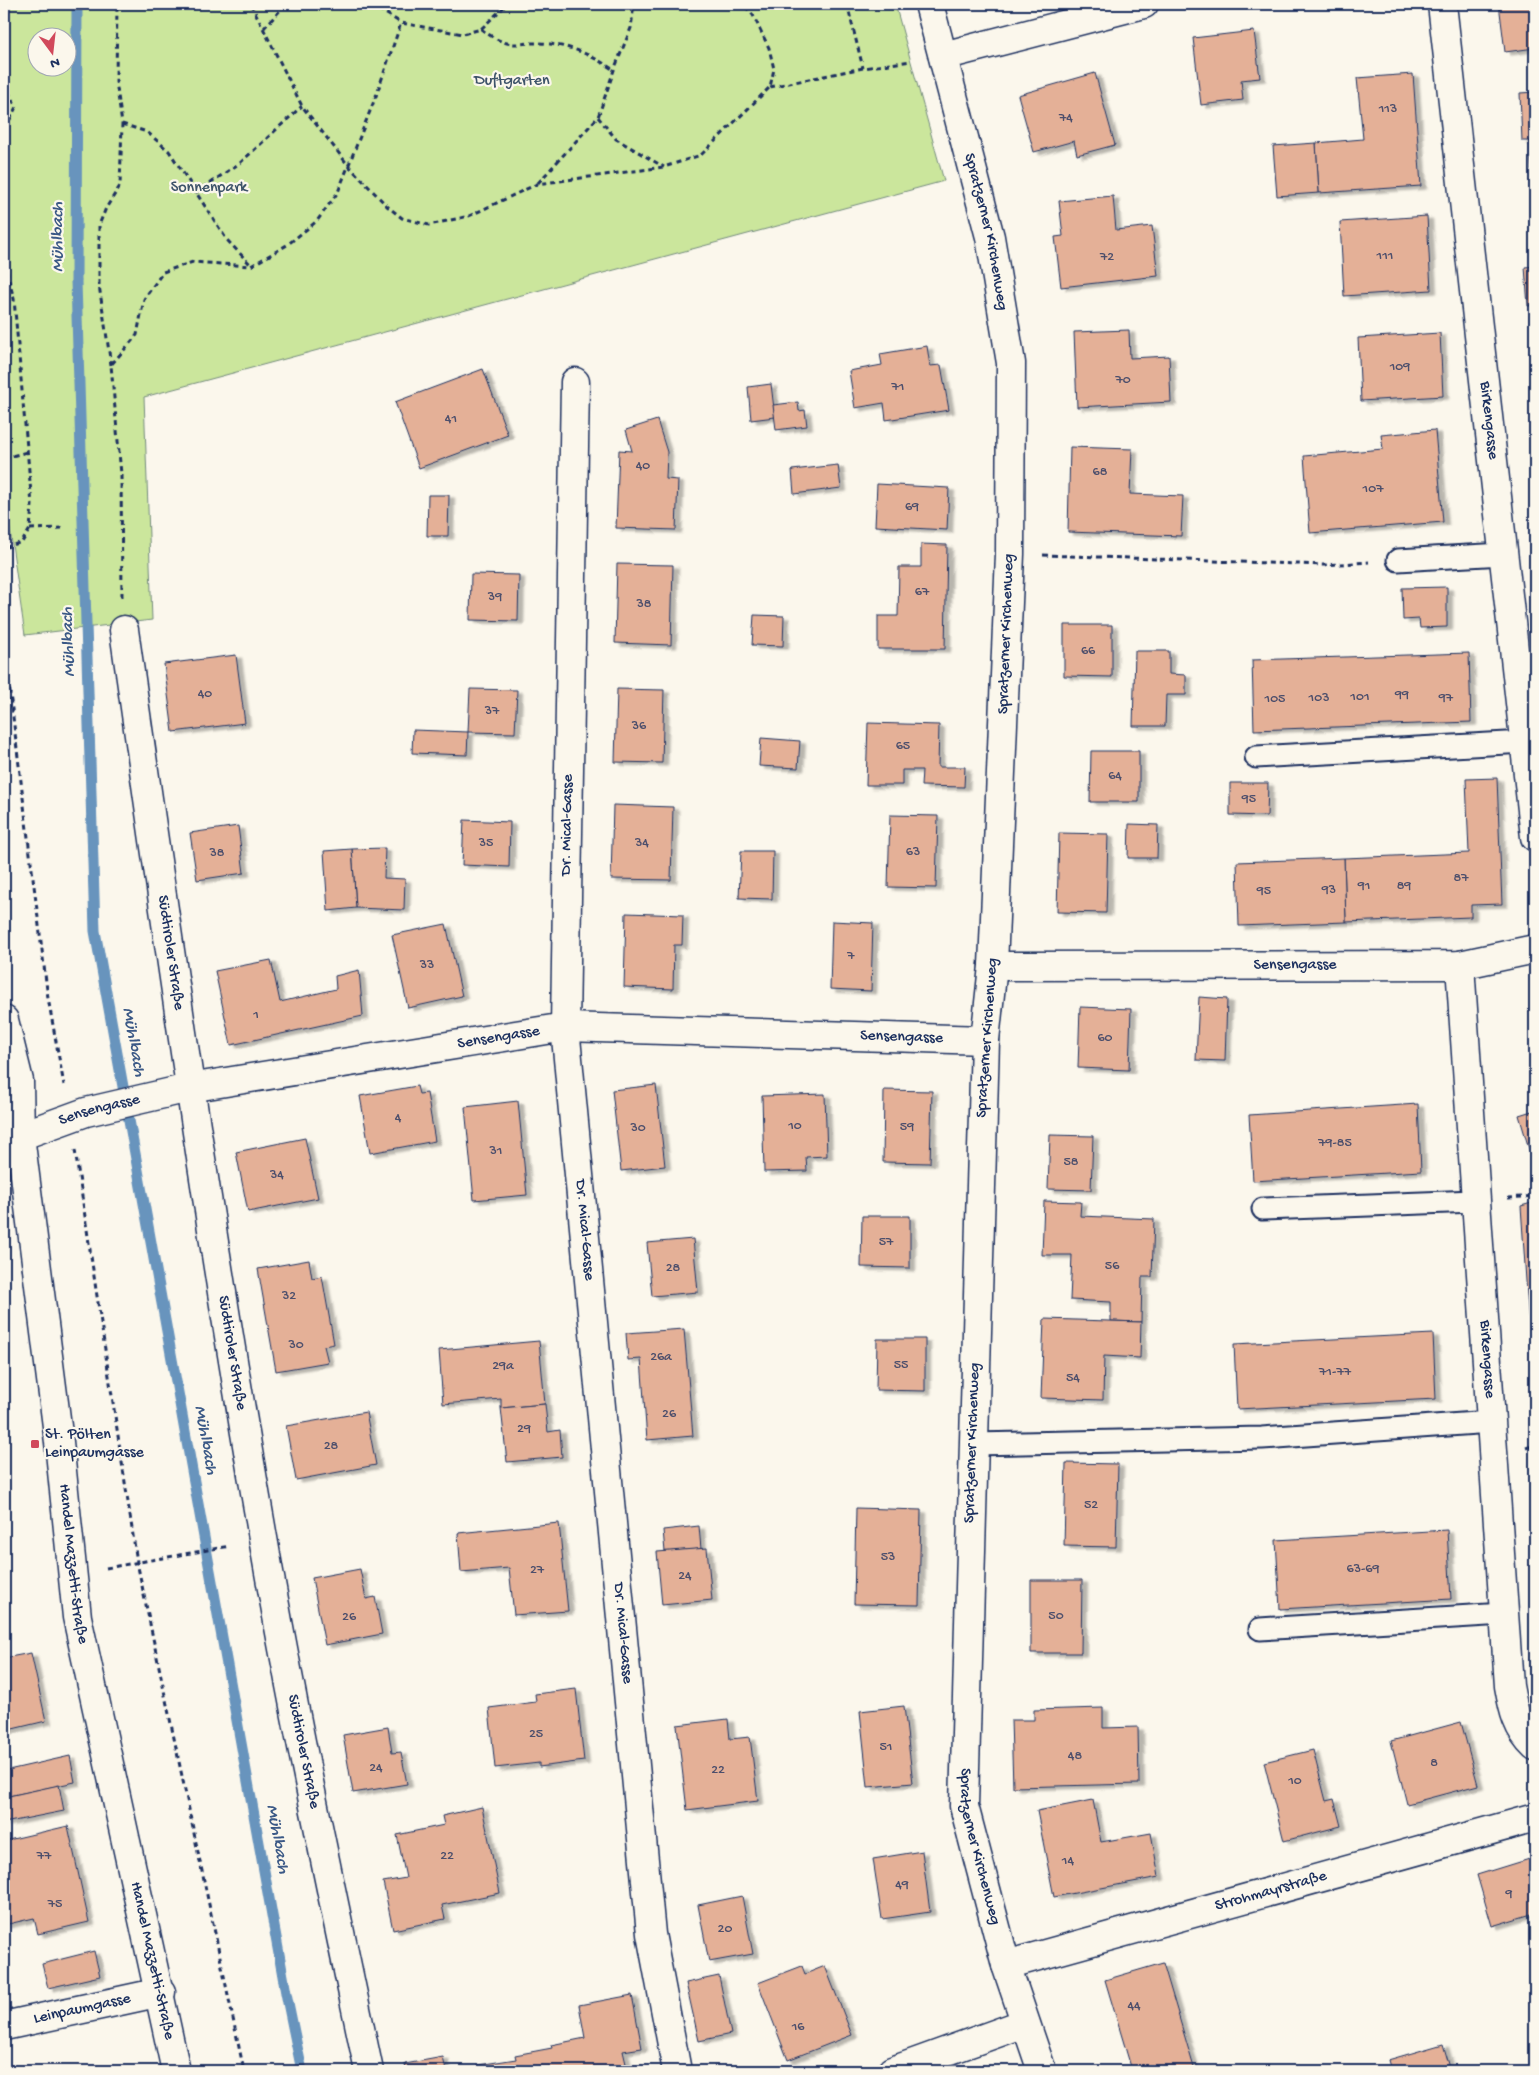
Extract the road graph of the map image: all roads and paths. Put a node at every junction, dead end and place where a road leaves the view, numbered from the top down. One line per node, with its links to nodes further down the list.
1 (117, 4): 22 (path)
2 (251, 4): 13 (path)
3 (286, 4): 13 (path)
4 (372, 4): 12 (path)
5 (507, 4): 14 (path)
6 (634, 4): 17 (path)
7 (743, 4): 19 (path)
8 (847, 4): 16 (path)
9 (930, 4): 15 (street, Spratzerner Kirchenweg)
10 (1144, 4): 15 (street)
11 (1442, 4): 38 (street, Birkengasse)
12 (401, 23): 14 (path); 24 (path)
13 (264, 28): 20 (path)
14 (482, 29): 17 (path)
15 (943, 56): 16 (path); 37 (street, Spratzerner Kirchenweg)
16 (863, 68): 19 (path)
17 (614, 70): 21 (path)
18 (4, 83): 23 (path)
19 (770, 87): 25 (path)
20 (302, 106): 24 (path); 27 (path)
21 (598, 117): 25 (path); 26 (path)
22 (122, 124): 27 (path); 30 (path)
23 (4, 132)
24 (348, 165): 26 (path); 29 (path)
25 (664, 167): 26 (path)
26 (537, 184)
27 (195, 193): 29 (path)
28 (4, 262): 32 (path)
29 (251, 266): 30 (path)
30 (111, 365): 40 (path)
31 (575, 382): 49 (street, Dr. Mical-Gasse)
32 (27, 452): 33 (path); 35 (path)
33 (4, 458)
34 (65, 528): 35 (path)
35 (30, 529): 36 (path)
36 (4, 548)
37 (1010, 554): 39 (path); 47 (street, Spratzerner Kirchenweg)
38 (1503, 554): 39 (lane); 42 (street, Birkengasse)
39 (1398, 560)
40 (124, 630): 51 (street, Südtiroler Straße)
41 (4, 645): 52 (path)
42 (1524, 742): 43 (lane); 44 (street, Birkengasse)
43 (1256, 756)
44 (1535, 837)
45 (1535, 948): 46 (street, Sensengasse)
46 (1460, 965): 47 (street, Sensengasse); 54 (street, Birkengasse)
47 (993, 966): 50 (street, Spratzerner Kirchenweg)
48 (4, 1020): 53 (street, Handel Mazzetti-Straße)
49 (565, 1027): 50 (street, Sensengasse); 51 (street, Sensengasse); 72 (street, Dr. Mical-Gasse)
50 (985, 1040): 57 (street, Spratzerner Kirchenweg)
51 (189, 1088): 52 (street, Sensengasse); 58 (street, Südtiroler Straße)
52 (78, 1115): 53 (street, Sensengasse); 59 (path)
53 (12, 1140): 60 (street, Handel Mazzetti-Straße)
54 (1475, 1201): 55 (lane); 56 (street, Birkengasse)
55 (1263, 1209)
56 (1491, 1422): 57 (lane); 61 (street, Birkengasse)
57 (973, 1444): 65 (street, Spratzerner Kirchenweg)
58 (263, 1540): 59 (path); 71 (street, Südtiroler Straße)
59 (137, 1562): 60 (path); 70 (path)
60 (72, 1574): 66 (street, Handel Mazzetti-Straße)
61 (1504, 1614): 62 (lane); 63 (street, Birkengasse)
62 (1260, 1629)
63 (1532, 1740)
64 (1535, 1818): 65 (street, Strohmayrstraße)
65 (1006, 1965): 67 (street, Spratzerner Kirchenweg)
66 (160, 1992): 68 (street, Leinpaumgasse); 69 (street, Handel Mazzetti-Straße)
67 (1025, 2023): 73 (street); 74 (street, Spratzerner Kirchenweg)
68 (4, 2026)
69 (176, 2071)
70 (244, 2071)
71 (369, 2071)
72 (677, 2071)
73 (892, 2071)
74 (1042, 2071)

